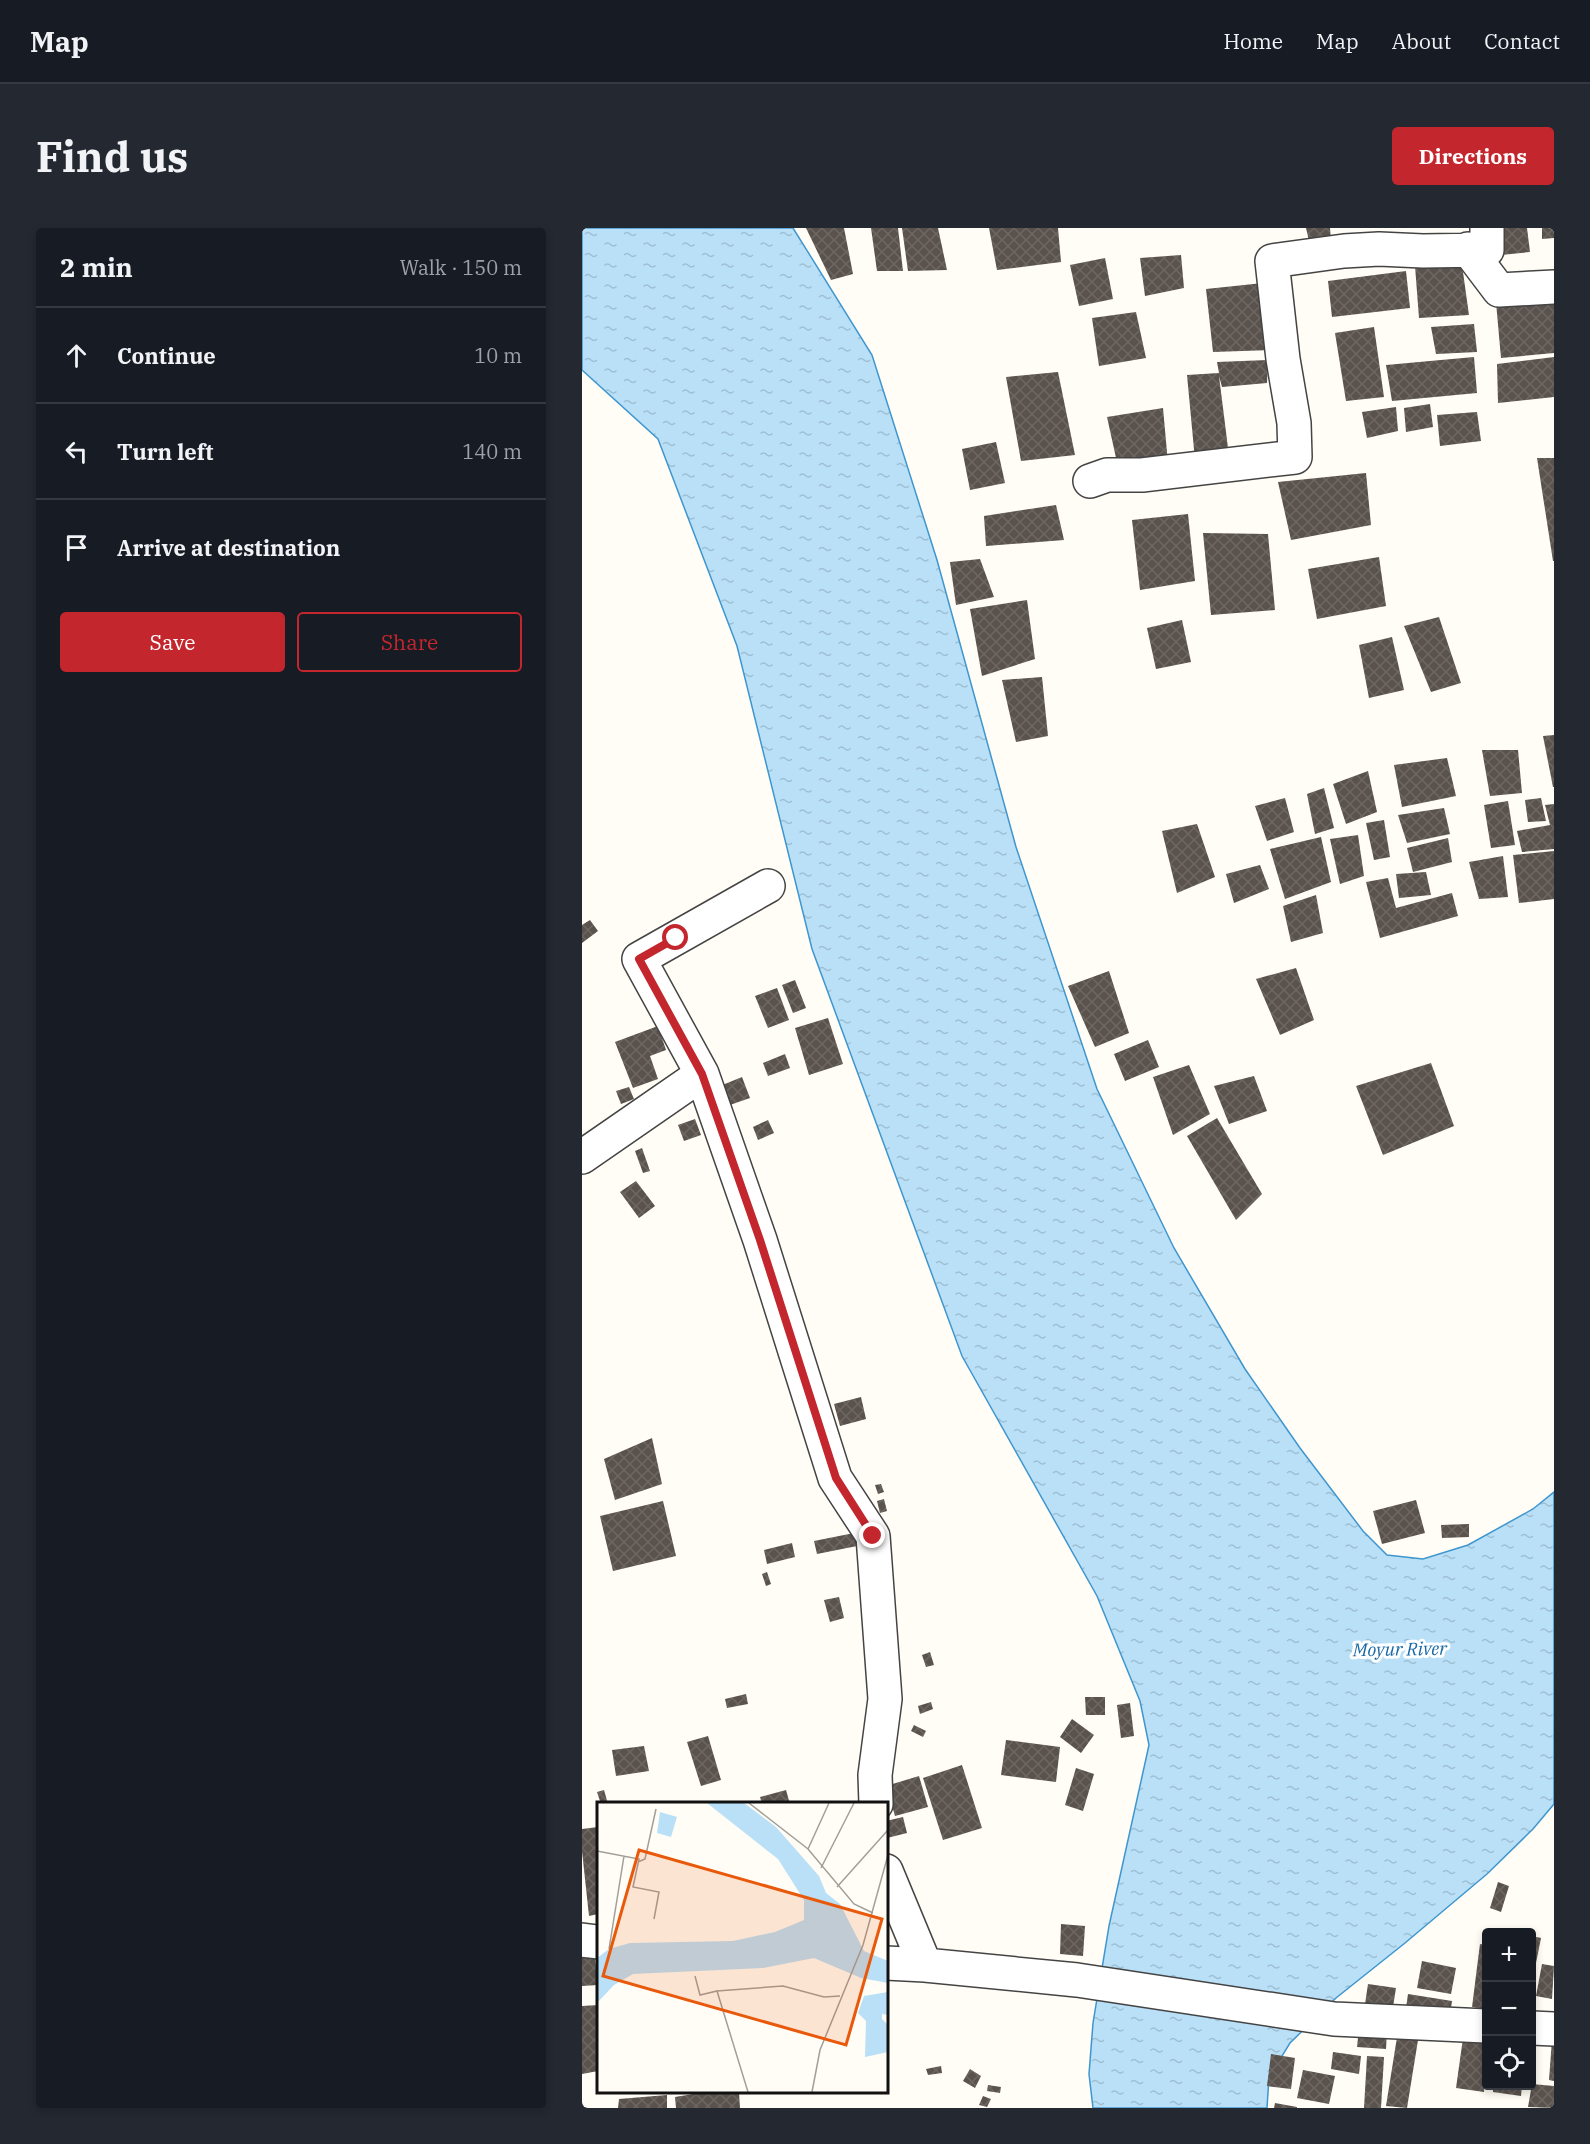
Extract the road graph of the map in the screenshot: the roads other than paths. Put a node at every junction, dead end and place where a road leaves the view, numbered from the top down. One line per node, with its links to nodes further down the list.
1 (1477, 239): 2 (street); 3 (street)
2 (1554, 287)
3 (1090, 481)
4 (768, 886): 5 (street)
5 (702, 1074): 6 (street); 7 (street)
6 (582, 1158)
7 (876, 1802)
8 (888, 1875): 12 (street)
9 (582, 1940): 10 (street)
10 (597, 1942)
11 (888, 1963): 12 (street)
12 (925, 1965): 13 (street)
13 (1482, 2026)
14 (1536, 2028): 15 (street)
15 (1554, 2029)

